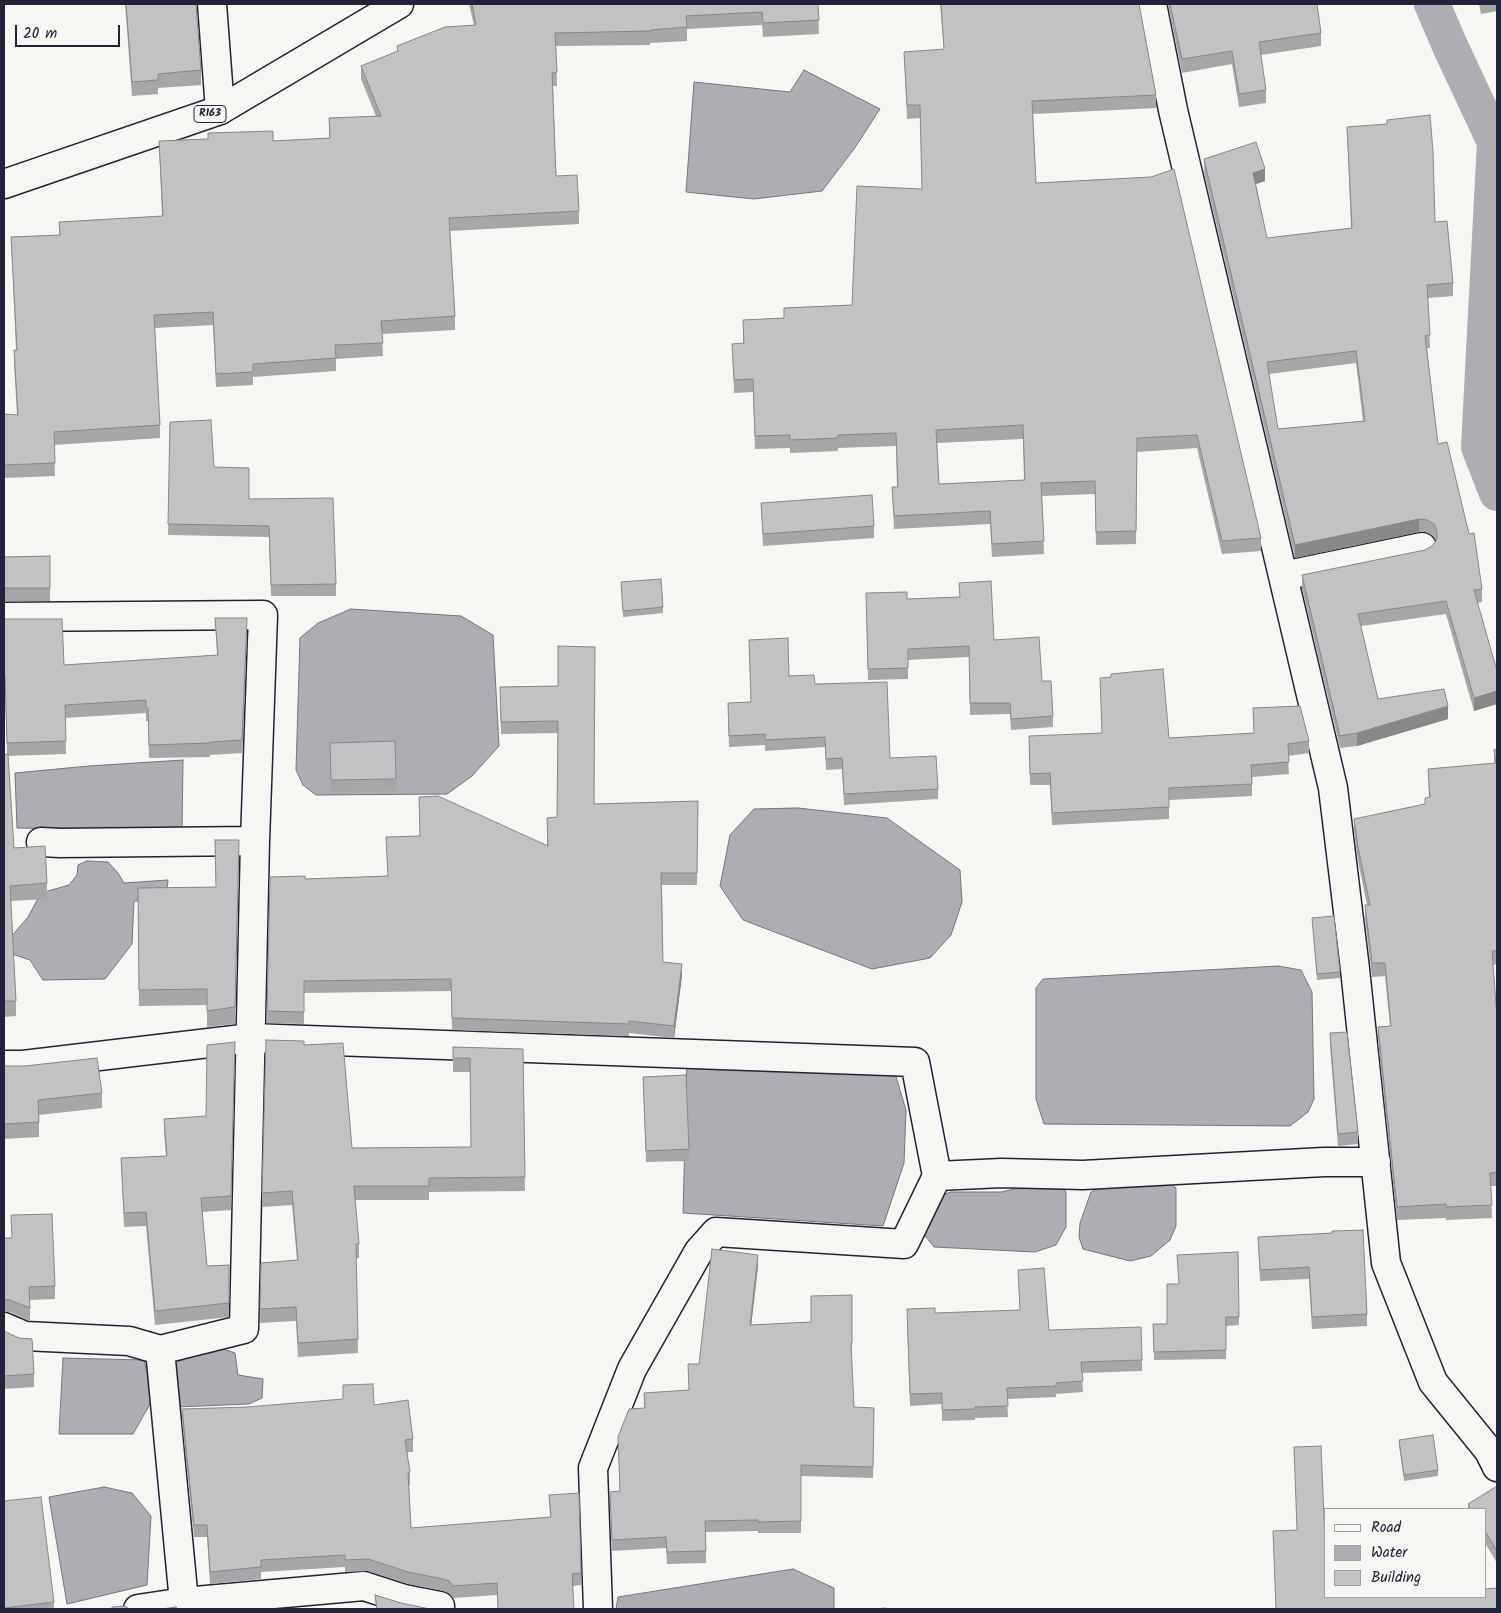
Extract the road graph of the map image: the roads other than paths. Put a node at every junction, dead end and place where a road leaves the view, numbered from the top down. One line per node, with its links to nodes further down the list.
1 (212, 4): 4 (street)
2 (399, 4): 4 (street, R163)
3 (1152, 4): 7 (street)
4 (220, 110): 5 (street, R163)
5 (4, 184)
6 (1422, 547): 7 (street)
7 (1282, 576): 13 (street)
8 (4, 617): 9 (street)
9 (255, 841): 10 (street); 11 (street)
10 (41, 842)
11 (250, 1038): 12 (street); 14 (street); 16 (street)
12 (4, 1065)
13 (1376, 1162): 14 (street); 17 (street)
14 (936, 1176): 21 (street)
15 (4, 1327): 16 (street)
16 (160, 1350): 18 (street)
17 (1497, 1467)
18 (186, 1606): 19 (street); 20 (street)
19 (138, 1609)
20 (440, 1609)
21 (598, 1609)

